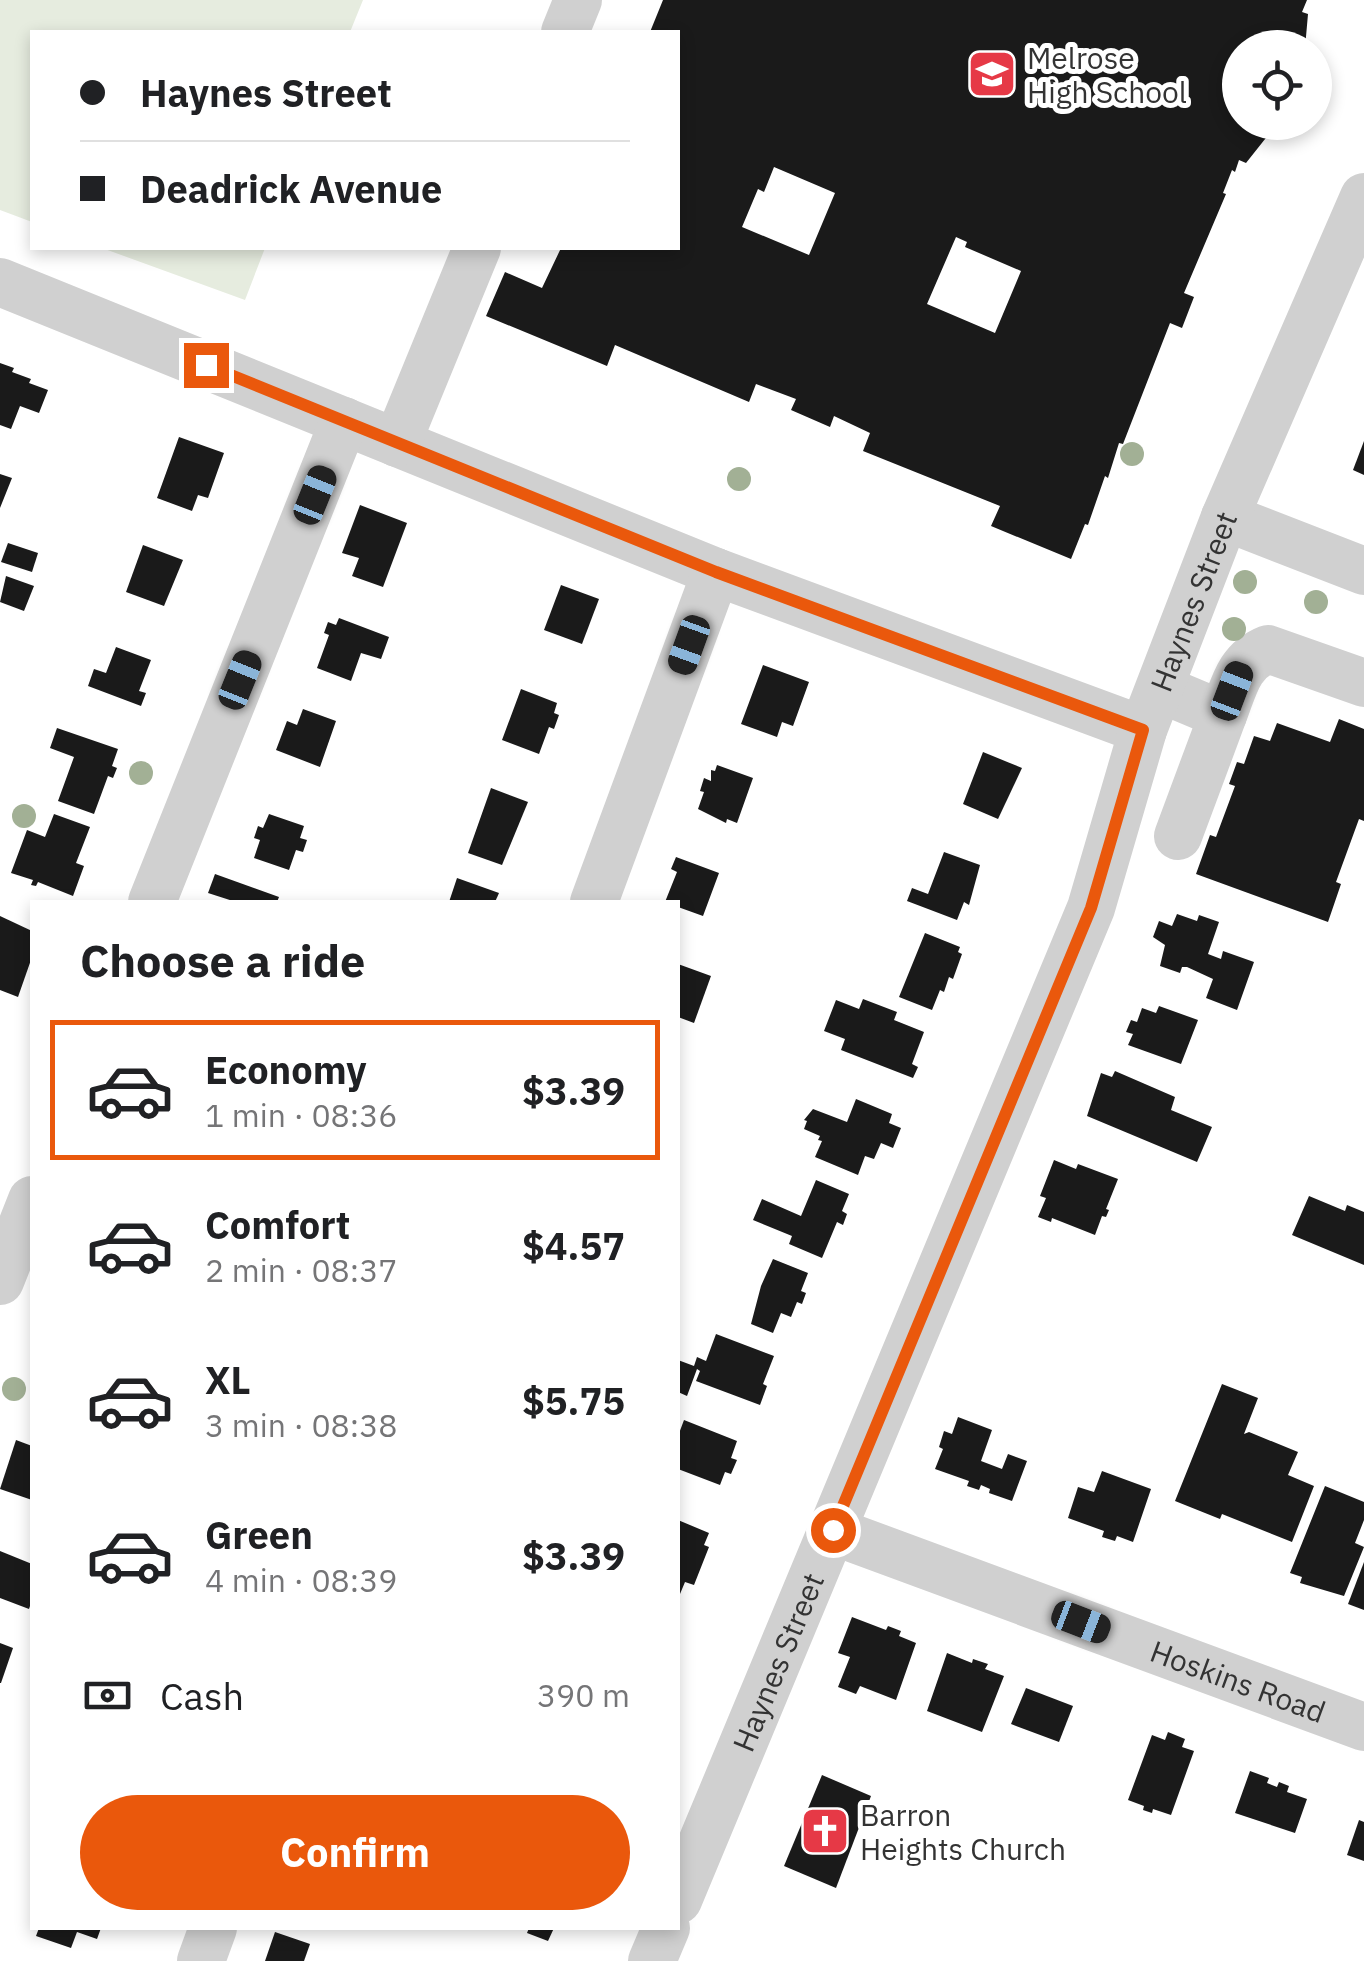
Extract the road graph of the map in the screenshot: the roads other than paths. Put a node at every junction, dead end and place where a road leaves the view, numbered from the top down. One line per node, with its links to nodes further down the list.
1 (578, 0): 2 (street)
2 (566, 30)
3 (1364, 198): 8 (street, Haynes Street)
4 (475, 250): 7 (street)
5 (0, 282): 6 (street)
6 (344, 421): 7 (street); 15 (street)
7 (398, 443): 10 (street)
8 (1226, 517): 9 (street); 12 (street, Haynes Street)
9 (1364, 571)
10 (716, 572): 12 (street); 16 (street)
11 (1364, 683): 13 (street)
12 (1152, 710): 13 (street); 19 (street, Haynes Street)
13 (1222, 715): 14 (street)
14 (1178, 836)
15 (153, 900)
16 (595, 900)
17 (30, 1205): 18 (street)
18 (0, 1281)
19 (833, 1530): 20 (street, Hoskins Road); 21 (street, Haynes Street)
20 (1364, 1727)
21 (680, 1895)
22 (212, 1930): 24 (street)
23 (665, 1930): 25 (street)
24 (201, 1961)
25 (652, 1961)

